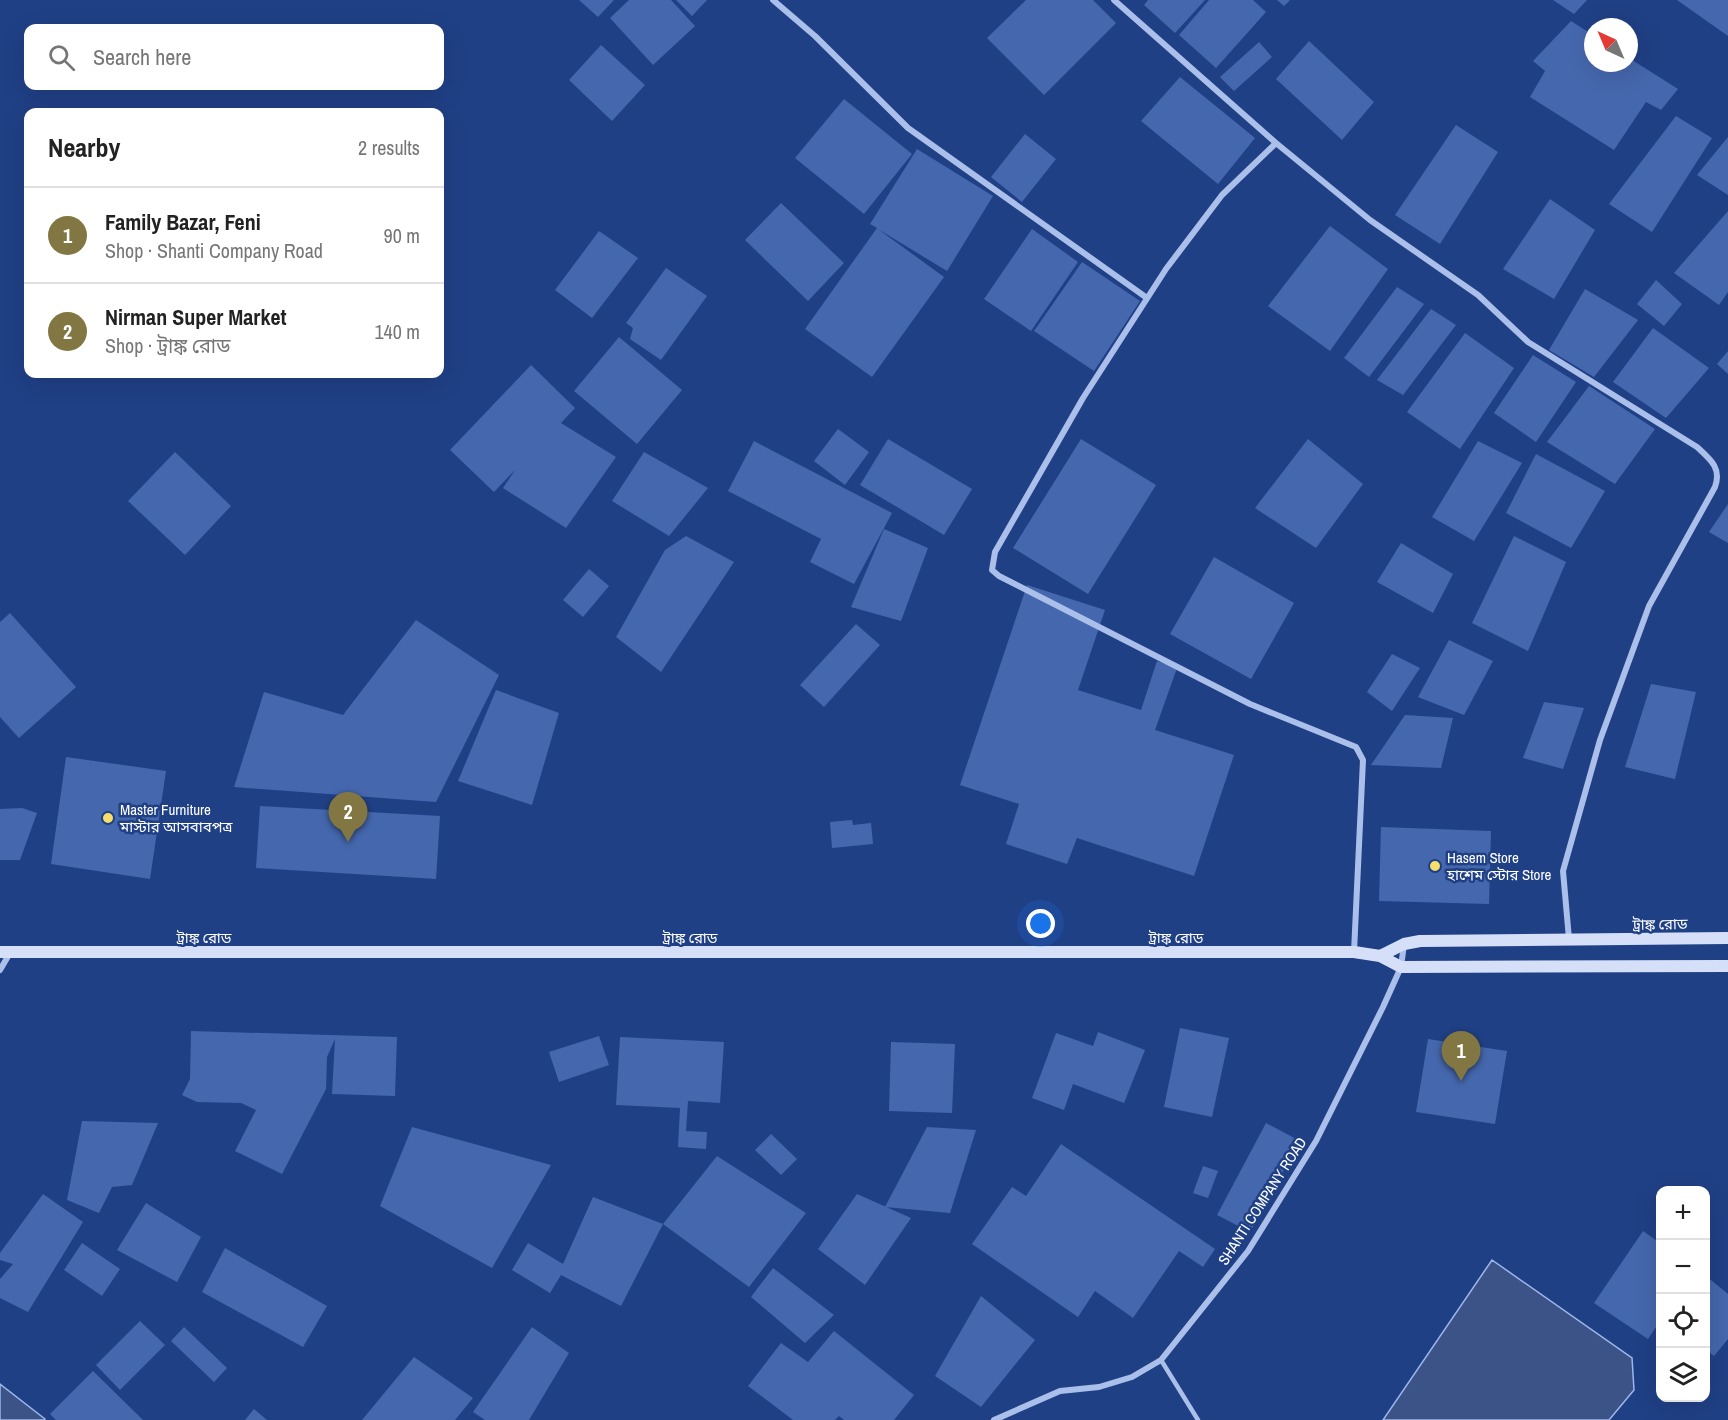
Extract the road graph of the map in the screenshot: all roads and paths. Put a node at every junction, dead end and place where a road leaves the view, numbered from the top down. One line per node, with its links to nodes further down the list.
1 (773, 0): 4 (street)
2 (1114, 0): 3 (street)
3 (1276, 143): 4 (street); 6 (street)
4 (1147, 298): 9 (street)
5 (1728, 938): 6 (main road, ট্রাঙ্ক রোড)
6 (1569, 940): 7 (main road, ট্রাঙ্ক রোড)
7 (1404, 944): 10 (main road, ট্রাঙ্ক রোড); 12 (street, SHANTI COMPANY ROAD)
8 (5, 952): 9 (main road, ট্রাঙ্ক রোড); 13 (street)
9 (1354, 952): 10 (main road, ট্রাঙ্ক রোড)
10 (1380, 956): 12 (main road, ট্রাঙ্ক রোড)
11 (1728, 966): 12 (main road, ট্রাঙ্ক রোড)
12 (1401, 967): 14 (street, SHANTI COMPANY ROAD)
13 (0, 970)
14 (1161, 1360): 15 (street, SHANTI COMPANY ROAD); 16 (lane)
15 (994, 1420)
16 (1198, 1420)

